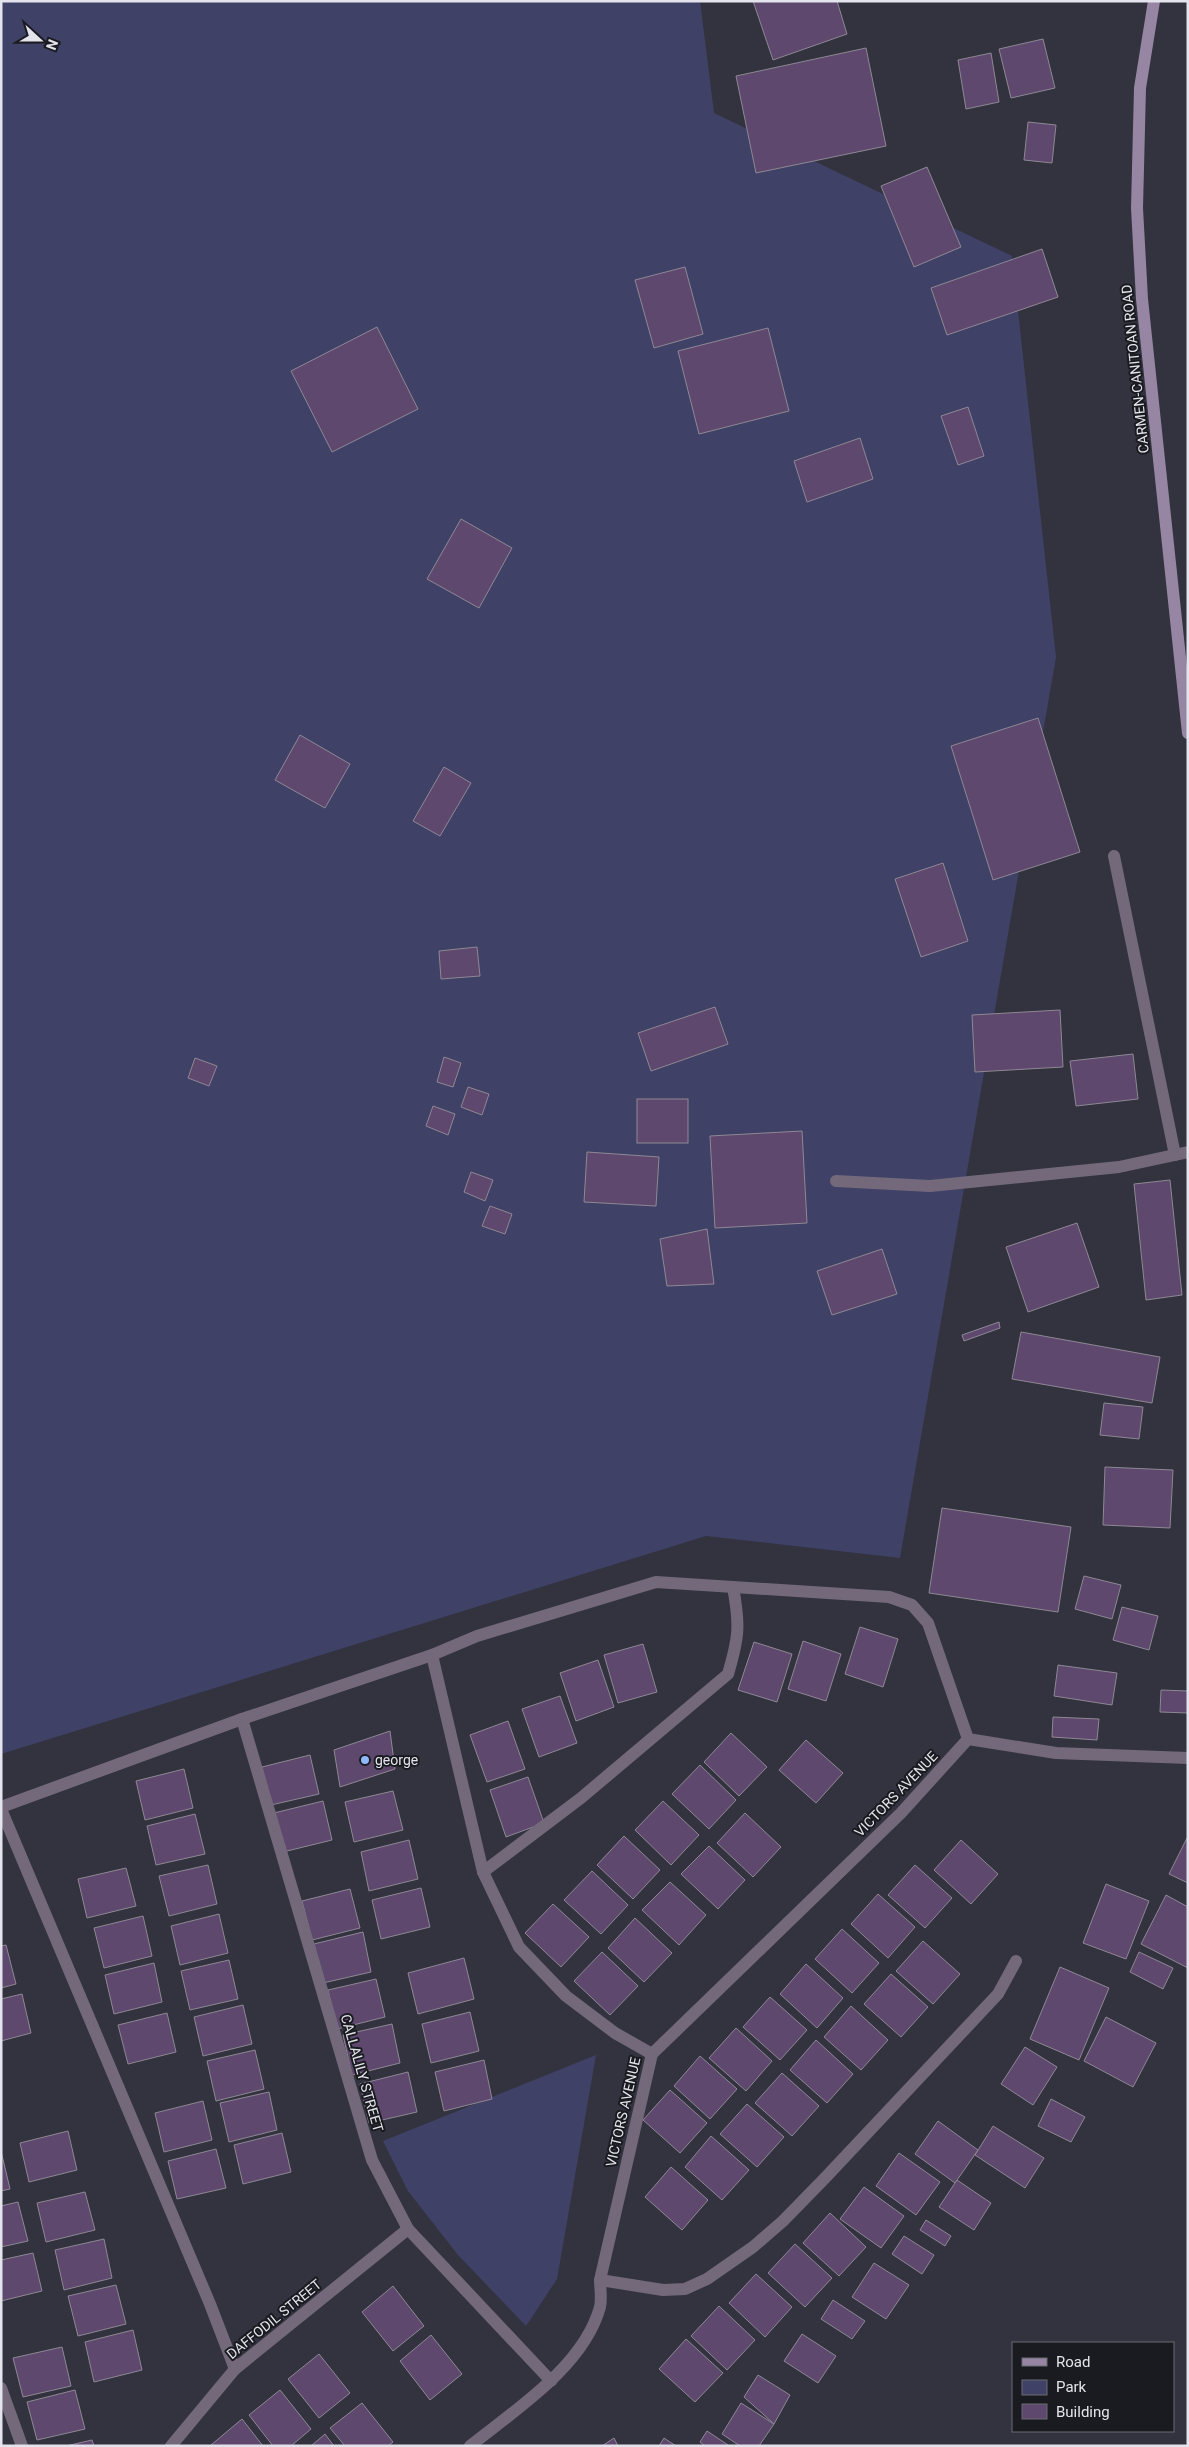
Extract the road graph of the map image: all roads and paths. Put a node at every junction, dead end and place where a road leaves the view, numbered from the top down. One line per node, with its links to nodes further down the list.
1 (1154, 1): 2 (main road, CARMEN-CANITOAN ROAD)
2 (1188, 733)
3 (1114, 856): 4 (street)
4 (1181, 1154): 5 (street)
5 (836, 1181)
6 (733, 1587): 7 (street); 9 (street); 12 (street)
7 (432, 1655): 8 (street); 12 (street)
8 (242, 1719): 11 (street); 15 (street, CALLALILY STREET)
9 (968, 1740): 10 (street); 14 (street, VICTORS AVENUE)
10 (1188, 1758)
11 (1, 1808): 17 (street)
12 (483, 1872): 14 (street)
13 (1016, 1961): 16 (street)
14 (652, 2054): 16 (street, VICTORS AVENUE)
15 (408, 2229): 17 (street, DAFFODIL STREET); 18 (street, CALLALILY STREET)
16 (600, 2280): 18 (street, VICTORS AVENUE)
17 (236, 2369): 21 (street, DAFFODIL STREET)
18 (551, 2381): 22 (street, VICTORS AVENUE)
19 (1, 2388): 20 (street)
20 (22, 2446)
21 (171, 2446)
22 (470, 2446)

